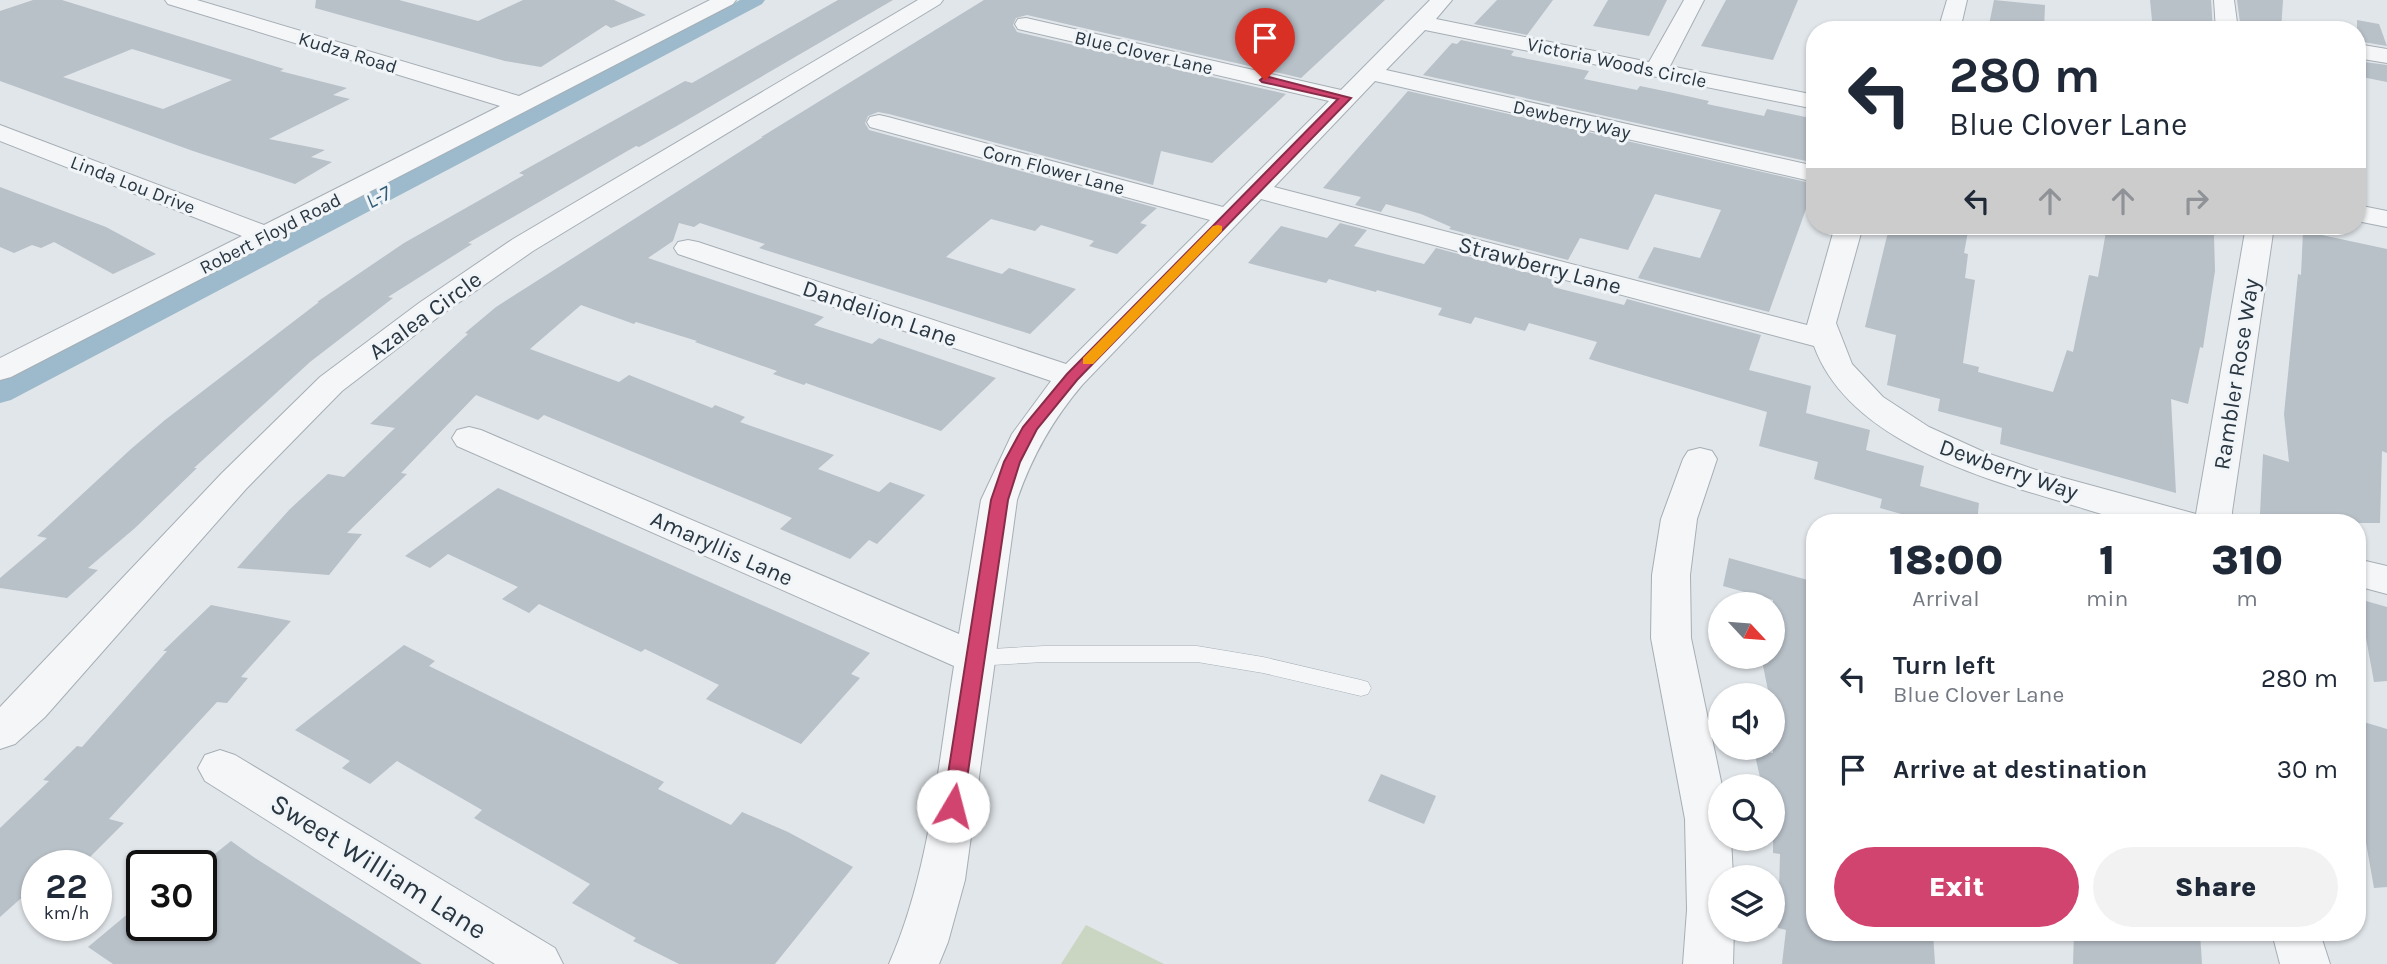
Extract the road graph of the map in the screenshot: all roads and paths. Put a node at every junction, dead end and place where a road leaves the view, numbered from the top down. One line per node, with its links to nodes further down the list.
1 (175, 0): 17 (street, Kudza Road)
2 (933, 0): 40 (street, Azalea Circle)
3 (1694, 0): 13 (street)
4 (1957, 0): 8 (street)
5 (2224, 0): 9 (street)
6 (716, 1): 17 (street, Robert Floyd Road)
7 (1428, 7): 13 (street, Victoria Woods Circle); 14 (street)
8 (1951, 21)
9 (2228, 21)
10 (1026, 24): 15 (street, Blue Clover Lane)
11 (2366, 52): 12 (street)
12 (2387, 56)
13 (1656, 70): 16 (street, Victoria Woods Circle)
14 (1369, 74): 15 (street); 20 (street, Dewberry Way)
15 (1345, 98): 21 (street)
16 (1806, 100)
17 (522, 105): 25 (street, Robert Floyd Road)
18 (879, 122): 23 (street, Corn Flower Lane)
19 (0, 132): 25 (street, Linda Lou Drive)
20 (1806, 172)
21 (1256, 190): 23 (street); 29 (street, Strawberry Lane)
22 (2366, 215): 24 (street)
23 (1229, 217): 31 (street)
24 (2387, 219)
25 (265, 235): 30 (street, Robert Floyd Road)
26 (1846, 235): 29 (street, Dewberry Way)
27 (2259, 235): 35 (street, Rambler Rose Way)
28 (688, 248): 31 (street, Dandelion Lane)
29 (1824, 339): 34 (street, Dewberry Way)
30 (0, 369)
31 (1072, 377): 38 (street)
32 (469, 438): 38 (street, Amaryllis Lane)
33 (1700, 459): 45 (street)
34 (2153, 514)
35 (2214, 514)
36 (2366, 574): 37 (street)
37 (2387, 580)
38 (975, 658): 39 (lane); 44 (street)
39 (1361, 688)
40 (0, 732)
41 (219, 768): 43 (street, Sweet William Lane)
42 (2298, 941): 46 (street)
43 (538, 964)
44 (914, 964)
45 (1708, 964)
46 (2305, 964)

